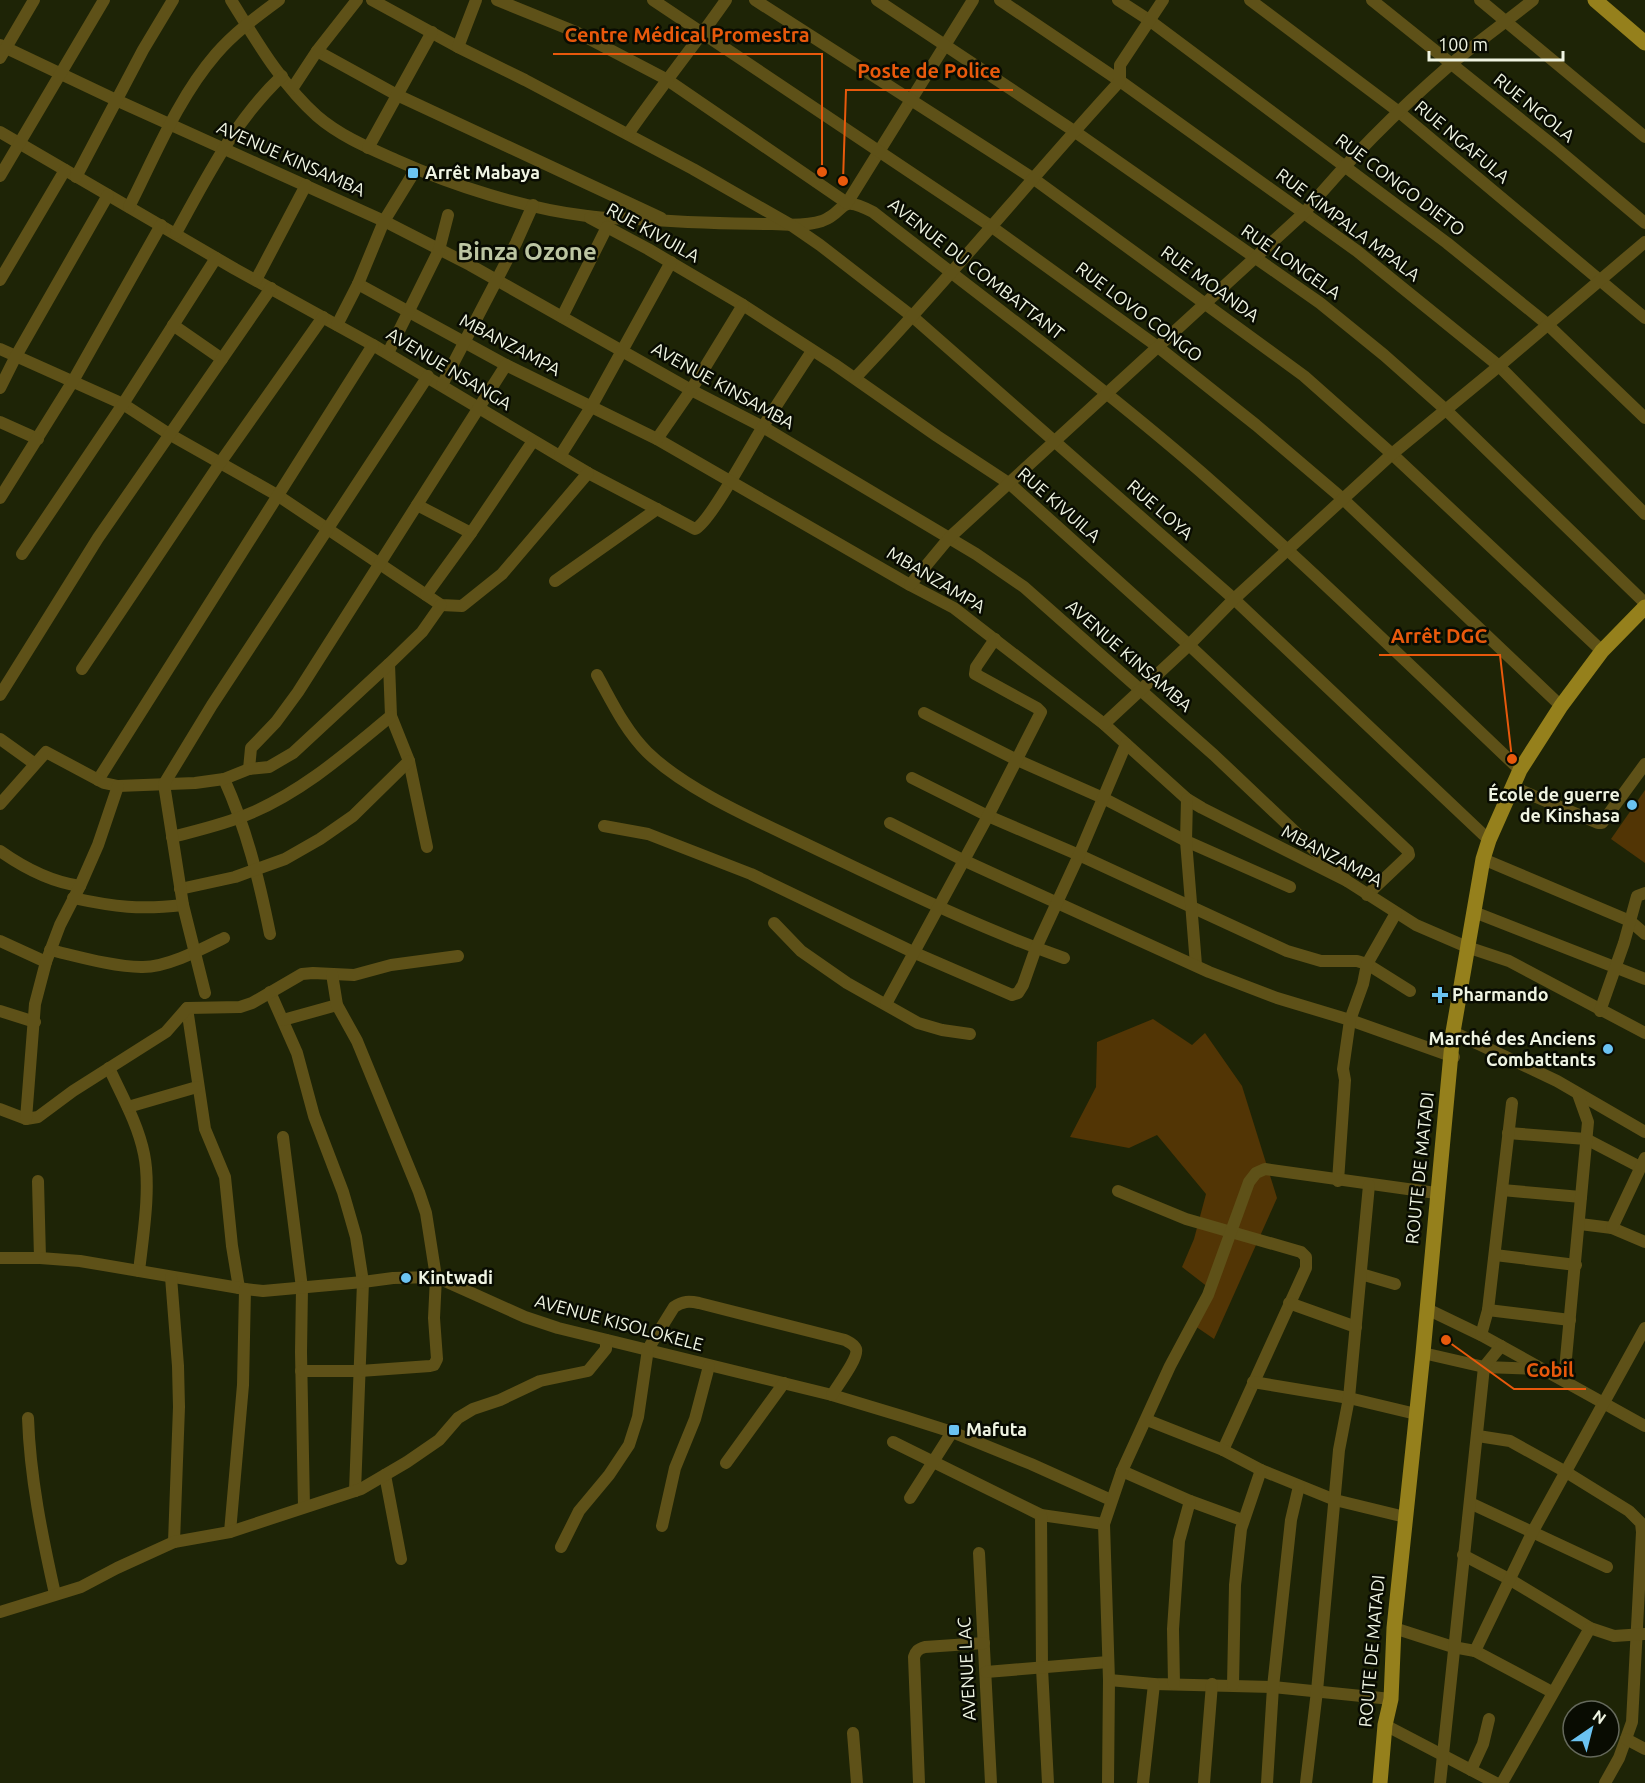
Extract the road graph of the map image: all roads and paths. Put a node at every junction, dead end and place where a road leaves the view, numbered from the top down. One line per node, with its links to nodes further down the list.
1 (34, 0): 31 (street)
2 (104, 0): 34 (street)
3 (173, 0): 40 (street)
4 (231, 0): 25 (street)
5 (279, 0): 25 (street)
6 (357, 0): 32 (street)
7 (372, 0): 26 (street, RUE LOYA)
8 (476, 0): 30 (street)
9 (497, 0): 36 (street, AVENUE DU COMBATTANT)
10 (653, 0): 27 (street, RUE LOVO CONGO)
11 (726, 0): 27 (street)
12 (755, 0): 41 (street, RUE MOANDA)
13 (877, 0): 29 (street, RUE LONGELA)
14 (973, 0): 29 (street)
15 (1000, 0): 37 (street, RUE KIMPALA MPALA)
16 (1118, 0): 23 (street, RUE CONGO DIETO)
17 (1162, 0): 23 (street)
18 (1250, 0): 42 (street, RUE NGAFULA)
19 (1372, 0): 33 (street, RUE NGOLA)
20 (1480, 0): 24 (street)
21 (1533, 0): 24 (street)
22 (1594, 0): 28 (main road)
23 (1149, 20): 37 (street); 52 (street, RUE CONGO DIETO)
24 (1506, 22): 33 (street); 47 (street)
25 (246, 24): 35 (street); 43 (street)
26 (432, 32): 30 (street, RUE LOYA); 39 (street)
27 (702, 34): 36 (street); 51 (street, RUE LOVO CONGO)
28 (1645, 43)
29 (944, 44): 41 (street); 44 (street, RUE LONGELA)
30 (458, 47): 46 (street, RUE LOYA)
31 (2, 50): 34 (street, AVENUE KINSAMBA)
32 (317, 51): 38 (street); 39 (street)
33 (1451, 65): 42 (street); 67 (street, RUE NGOLA)
34 (62, 73): 40 (street, AVENUE KINSAMBA); 48 (street)
35 (282, 76): 38 (street); 49 (street)
36 (666, 79): 46 (street); 59 (street, AVENUE DU COMBATTANT)
37 (1120, 81): 44 (street); 62 (street, RUE KIMPALA MPALA)
38 (292, 89): 50 (street)
39 (397, 95): 50 (street); 66 (street)
40 (116, 100): 43 (street, AVENUE KINSAMBA); 54 (street)
41 (911, 100): 51 (street); 56 (street, RUE MOANDA)
42 (1399, 112): 52 (street); 79 (street, RUE NGAFULA)
43 (171, 124): 49 (street, AVENUE KINSAMBA); 61 (street)
44 (1074, 131): 56 (street); 76 (street, RUE LONGELA)
45 (0, 132): 48 (street, AVENUE NSANGA)
46 (627, 134): 69 (street, RUE LOYA)
47 (1645, 138)
48 (20, 144): 54 (street, AVENUE NSANGA); 55 (street)
49 (223, 148): 57 (street, AVENUE KINSAMBA); 72 (street)
50 (368, 148): 53 (street)
51 (880, 150): 59 (street); 71 (street, RUE LOVO CONGO)
52 (1344, 165): 62 (street); 92 (street, RUE CONGO DIETO)
53 (416, 169): 60 (street); 65 (street)
54 (70, 173): 58 (street, AVENUE NSANGA); 80 (street)
55 (0, 176)
56 (1034, 179): 71 (street); 85 (street, RUE MOANDA)
57 (306, 185): 65 (street, AVENUE KINSAMBA); 81 (street)
58 (108, 195): 61 (street, AVENUE NSANGA); 102 (street)
59 (847, 203): 69 (street); 78 (street, AVENUE DU COMBATTANT)
60 (533, 205): 64 (street); 82 (street)
61 (129, 207): 68 (street, AVENUE NSANGA)
62 (1305, 212): 76 (street); 105 (street, RUE KIMPALA MPALA)
63 (448, 215): 74 (street)
64 (586, 216): 66 (street); 70 (street, RUE KIVUILA)
65 (384, 221): 74 (street, AVENUE KINSAMBA); 83 (street)
66 (667, 221): 69 (street)
67 (1645, 223)
68 (161, 225): 72 (street, AVENUE NSANGA); 108 (street)
69 (791, 225): 90 (street, RUE LOYA)
70 (607, 227): 77 (street, RUE KIVUILA); 89 (street)
71 (993, 227): 78 (street); 97 (street, RUE LOVO CONGO)
72 (176, 233): 75 (street, AVENUE NSANGA)
73 (1645, 242): 79 (street)
74 (439, 250): 82 (street, AVENUE KINSAMBA); 87 (street)
75 (216, 258): 81 (street, AVENUE NSANGA); 93 (street)
76 (1254, 258): 85 (street); 116 (street, RUE LONGELA)
77 (671, 262): 86 (street, RUE KIVUILA); 99 (street)
78 (952, 274): 90 (street); 112 (street, AVENUE DU COMBATTANT)
79 (1599, 279): 91 (street, RUE NGAFULA); 92 (street)
80 (0, 280)
81 (256, 280): 84 (street, AVENUE NSANGA)
82 (496, 280): 89 (street, AVENUE KINSAMBA); 95 (street)
83 (358, 284): 87 (street, MBANZAMPA); 94 (street)
84 (271, 288): 88 (street, AVENUE NSANGA); 103 (street)
85 (1205, 303): 97 (street); 125 (street, RUE MOANDA)
86 (743, 305): 100 (street, RUE KIVUILA); 111 (street)
87 (408, 311): 95 (street, MBANZAMPA); 101 (street)
88 (323, 317): 94 (street, AVENUE NSANGA); 127 (street)
89 (562, 317): 99 (street, AVENUE KINSAMBA)
90 (913, 317): 107 (street); 124 (street, RUE LOYA)
91 (1645, 318)
92 (1547, 324): 105 (street); 117 (street, RUE CONGO DIETO)
93 (173, 325): 103 (street); 113 (street)
94 (337, 325): 96 (street, AVENUE NSANGA)
95 (464, 342): 104 (street, MBANZAMPA); 109 (street)
96 (374, 345): 101 (street, AVENUE NSANGA); 131 (street)
97 (1158, 347): 112 (street); 133 (street, RUE LOVO CONGO)
98 (0, 350): 102 (street)
99 (623, 351): 111 (street, AVENUE KINSAMBA); 114 (street)
100 (812, 351): 107 (street, RUE KIVUILA); 119 (street, AVENUE NSANGA)
101 (388, 353): 106 (street, AVENUE NSANGA)
102 (16, 356): 108 (street); 110 (street)
103 (222, 359): 120 (street)
104 (506, 365): 114 (street, MBANZAMPA); 115 (street)
105 (1499, 366): 116 (street); 136 (street, RUE KIMPALA MPALA)
106 (428, 376): 109 (street, AVENUE NSANGA); 137 (street)
107 (855, 378): 130 (street, RUE KIVUILA)
108 (73, 381): 113 (street); 121 (street)
109 (442, 385): 115 (street, AVENUE NSANGA)
110 (0, 388)
111 (691, 390): 119 (street, AVENUE KINSAMBA); 122 (street)
112 (1108, 395): 124 (street); 140 (street, AVENUE DU COMBATTANT)
113 (123, 404): 120 (street); 141 (street)
114 (591, 407): 122 (street, MBANZAMPA); 126 (street)
115 (479, 408): 123 (street, AVENUE NSANGA); 134 (street)
116 (1446, 410): 125 (street); 147 (street, RUE LONGELA)
117 (1645, 418)
118 (0, 422): 121 (street)
119 (762, 427): 129 (street, AVENUE NSANGA); 139 (street, AVENUE KINSAMBA)
120 (170, 434): 127 (street); 157 (street)
121 (38, 439): 132 (street)
122 (657, 439): 129 (street, MBANZAMPA)
123 (533, 441): 126 (street, AVENUE NSANGA); 138 (street)
124 (1054, 441): 130 (street); 146 (street, RUE LOYA)
125 (1392, 454): 133 (street); 152 (street, RUE MOANDA)
126 (560, 456): 128 (street, AVENUE NSANGA)
127 (220, 463): 131 (street); 154 (street)
128 (588, 473): 135 (street, AVENUE NSANGA); 148 (street)
129 (730, 483): 135 (street, AVENUE NSANGA); 144 (street, MBANZAMPA)
130 (1010, 484): 139 (street); 151 (street, RUE KIVUILA)
131 (277, 495): 137 (street); 172 (street)
132 (0, 498)
133 (1343, 499): 140 (street); 158 (street, RUE LOVO CONGO)
134 (417, 505): 138 (street); 142 (street)
135 (657, 509): 143 (street)
136 (1645, 514)
137 (327, 527): 142 (street); 173 (street)
138 (471, 533): 145 (street)
139 (949, 538): 144 (street); 156 (street, AVENUE KINSAMBA)
140 (1288, 550): 146 (street); 169 (street, AVENUE DU COMBATTANT)
141 (22, 554)
142 (380, 562): 145 (street); 168 (street)
143 (555, 581)
144 (910, 585): 150 (street, MBANZAMPA)
145 (426, 595): 148 (street)
146 (1234, 599): 151 (street); 184 (street, RUE LOYA)
147 (1645, 603)
148 (441, 604): 153 (street)
149 (1645, 608): 152 (main road, ROUTE DE MATADI)
150 (995, 639): 161 (street, MBANZAMPA); 164 (street)
151 (1189, 645): 156 (street); 197 (street, RUE KIVUILA)
152 (1602, 651): 158 (main road, ROUTE DE MATADI)
153 (390, 664): 160 (street); 168 (street)
154 (82, 669)
155 (597, 675): 201 (street)
156 (1141, 690): 161 (street); 192 (street, AVENUE KINSAMBA)
157 (0, 695)
158 (1561, 706): 169 (main road, ROUTE DE MATADI)
159 (924, 713): 164 (street)
160 (391, 716): 165 (street); 180 (street)
161 (1104, 724): 163 (street, MBANZAMPA)
162 (0, 739): 166 (street)
163 (1126, 744): 176 (street); 177 (street, MBANZAMPA)
164 (1017, 760): 176 (street); 179 (street)
165 (409, 761): 186 (street); 191 (street)
166 (35, 764): 172 (street); 178 (street)
167 (1645, 764): 175 (street)
168 (249, 769): 171 (street)
169 (1520, 770): 175 (main road, ROUTE DE MATADI)
170 (912, 778): 179 (street)
171 (225, 779): 173 (street); 180 (street)
172 (98, 780): 174 (street)
173 (164, 784): 174 (street); 183 (street)
174 (118, 786): 193 (street)
175 (1513, 787): 184 (main road, ROUTE DE MATADI)
176 (1103, 798): 185 (street); 188 (street)
177 (1187, 799): 185 (street); 192 (street, MBANZAMPA)
178 (0, 804)
179 (988, 816): 188 (street); 190 (street)
180 (241, 817): 183 (street); 191 (street)
181 (890, 823): 190 (street)
182 (604, 826): 214 (street)
183 (172, 837): 195 (street)
184 (1489, 840): 189 (main road, ROUTE DE MATADI)
185 (1186, 841): 194 (street); 202 (street)
186 (427, 847)
187 (0, 850): 193 (street)
188 (1079, 855): 199 (street); 202 (street)
189 (1484, 859): 203 (main road, ROUTE DE MATADI); 205 (street)
190 (963, 860): 199 (street); 201 (street)
191 (256, 870): 195 (street); 207 (street)
192 (1347, 881): 197 (street, MBANZAMPA)
193 (80, 886): 198 (street)
194 (1290, 887)
195 (180, 889): 200 (street)
196 (1645, 893): 205 (street)
197 (1367, 895): 204 (street, MBANZAMPA)
198 (73, 898): 200 (street); 215 (street)
199 (1058, 902): 212 (street); 219 (street)
200 (183, 905): 213 (street)
201 (939, 906): 212 (street); 214 (street)
202 (1191, 906): 218 (street); 219 (street)
203 (1474, 912): 211 (main road, ROUTE DE MATADI); 220 (street)
204 (1396, 913): 211 (street, MBANZAMPA); 218 (street)
205 (1630, 921): 208 (street); 220 (street)
206 (774, 923): 226 (street)
207 (270, 934)
208 (1645, 934)
209 (224, 938): 213 (street)
210 (0, 941): 215 (street)
211 (1467, 947): 230 (street, MBANZAMPA); 234 (main road, ROUTE DE MATADI)
212 (1036, 948): 214 (street); 217 (street)
213 (195, 952): 215 (street); 225 (street)
214 (915, 953): 226 (street)
215 (48, 956): 233 (street)
216 (458, 956): 221 (street)
217 (1064, 958)
218 (1366, 964): 223 (street); 232 (street)
219 (1196, 965): 232 (street)
220 (1616, 967): 222 (street); 230 (street)
221 (332, 974): 224 (street); 227 (street)
222 (1645, 979)
223 (1410, 991)
224 (270, 992): 228 (street); 231 (street)
225 (205, 993)
226 (886, 1004): 236 (street)
227 (337, 1005): 231 (street); 268 (street)
228 (187, 1008): 238 (street); 239 (street)
229 (0, 1011): 233 (street)
230 (1600, 1011): 235 (street, MBANZAMPA)
231 (282, 1020): 269 (street)
232 (1350, 1020): 237 (street); 251 (street)
233 (35, 1022): 244 (street)
234 (1453, 1032): 237 (main road, ROUTE DE MATADI); 240 (street)
235 (1645, 1033)
236 (970, 1034)
237 (1453, 1056): 255 (main road, ROUTE DE MATADI)
238 (109, 1068): 242 (street); 244 (street)
239 (197, 1088): 242 (street); 272 (street)
240 (1578, 1094): 245 (street); 248 (street)
241 (1512, 1102): 246 (street)
242 (128, 1107): 265 (street)
243 (0, 1109): 244 (street)
244 (26, 1119)
245 (1645, 1132)
246 (1508, 1133): 248 (street); 253 (street)
247 (283, 1137): 271 (street)
248 (1586, 1139): 249 (street); 256 (street)
249 (1643, 1163): 258 (street)
250 (38, 1181): 263 (street)
251 (1338, 1181): 252 (street); 259 (street)
252 (1369, 1185): 255 (street); 266 (street)
253 (1502, 1190): 256 (street); 261 (street)
254 (1118, 1191): 259 (street)
255 (1436, 1194): 274 (main road, ROUTE DE MATADI)
256 (1581, 1197): 257 (street)
257 (1580, 1224): 258 (street); 264 (street)
258 (1612, 1228): 260 (street)
259 (1231, 1231): 273 (street); 297 (street)
260 (1645, 1242)
261 (1495, 1255): 264 (street); 275 (street)
262 (0, 1258): 263 (street, AVENUE KISOLOKELE)
263 (40, 1258): 265 (street, AVENUE KISOLOKELE)
264 (1576, 1265): 276 (street)
265 (139, 1270): 267 (street, AVENUE KISOLOKELE)
266 (1361, 1274): 270 (street); 277 (street)
267 (171, 1277): 272 (street, AVENUE KISOLOKELE); 325 (street)
268 (436, 1277): 269 (street, AVENUE KISOLOKELE); 280 (street, AVENUE KISOLOKELE); 288 (street)
269 (363, 1282): 271 (street, AVENUE KISOLOKELE); 288 (street)
270 (1395, 1284)
271 (302, 1288): 272 (street, AVENUE KISOLOKELE); 287 (street)
272 (242, 1289): 324 (street)
273 (1289, 1303): 277 (street); 290 (street)
274 (1426, 1309): 278 (street); 283 (main road, ROUTE DE MATADI)
275 (1488, 1310): 276 (street); 278 (street)
276 (1570, 1320): 289 (street)
277 (1356, 1327): 293 (street)
278 (1481, 1335): 281 (street)
279 (1643, 1335): 294 (street)
280 (606, 1340): 282 (street, AVENUE KISOLOKELE); 308 (street)
281 (1501, 1346): 285 (street); 286 (street)
282 (648, 1350): 284 (street, AVENUE KISOLOKELE); 292 (street); 326 (street)
283 (1423, 1353): 285 (street); 295 (main road, ROUTE DE MATADI)
284 (709, 1366): 291 (street, AVENUE KISOLOKELE); 322 (street)
285 (1484, 1367): 286 (street); 300 (street)
286 (1541, 1369): 289 (street)
287 (301, 1371): 288 (street); 316 (street)
288 (360, 1371): 310 (street)
289 (1564, 1380): 294 (street)
290 (1253, 1382): 293 (street); 302 (street)
291 (784, 1383): 292 (street, AVENUE KISOLOKELE); 304 (street)
292 (832, 1395): 299 (street, AVENUE KISOLOKELE)
293 (1349, 1398): 295 (street); 313 (street)
294 (1603, 1403): 298 (street); 307 (street)
295 (1416, 1414): 318 (main road, ROUTE DE MATADI)
296 (28, 1418): 332 (street)
297 (1147, 1420): 302 (street); 306 (street)
298 (1645, 1426)
299 (952, 1432): 303 (street); 312 (street, AVENUE KISOLOKELE)
300 (1478, 1436): 307 (street); 315 (street)
301 (893, 1442): 303 (street)
302 (1223, 1450): 305 (street)
303 (934, 1462): 311 (street); 317 (street)
304 (726, 1463)
305 (1261, 1470): 309 (street); 319 (street)
306 (1122, 1471): 312 (street); 314 (street)
307 (1566, 1472): 320 (street); 323 (street)
308 (385, 1475): 310 (street); 329 (street)
309 (1299, 1486): 313 (street); 348 (street)
310 (356, 1491): 316 (street)
311 (910, 1498)
312 (1111, 1500): 321 (street)
313 (1335, 1500): 318 (street); 349 (street)
314 (1190, 1501): 319 (street); 345 (street)
315 (1470, 1503): 323 (street); 328 (street)
316 (304, 1507): 324 (street)
317 (1041, 1515): 321 (street); 341 (street)
318 (1405, 1517): 334 (main road, ROUTE DE MATADI)
319 (1242, 1520): 347 (street)
320 (1643, 1523): 336 (street)
321 (1104, 1524): 340 (street)
322 (662, 1526)
323 (1533, 1531): 330 (street); 331 (street)
324 (230, 1532): 325 (street)
325 (174, 1542): 332 (street)
326 (561, 1547)
327 (978, 1553): 337 (street, AVENUE LAC)
328 (1463, 1555): 331 (street); 338 (street)
329 (401, 1559)
330 (1607, 1567)
331 (1509, 1579): 335 (street); 339 (street)
332 (55, 1594): 333 (street)
333 (0, 1612)
334 (1394, 1628): 338 (street); 351 (main road, ROUTE DE MATADI)
335 (1590, 1628): 336 (street); 350 (street)
336 (1641, 1634): 355 (street)
337 (984, 1643): 342 (street, AVENUE LAC); 360 (street)
338 (1453, 1647): 339 (street); 357 (street)
339 (1475, 1651): 350 (street)
340 (1108, 1662): 341 (street); 343 (street)
341 (1042, 1668): 342 (street); 362 (street)
342 (986, 1672): 361 (street, AVENUE LAC)
343 (1109, 1680): 344 (street); 363 (street)
344 (1154, 1684): 345 (street); 364 (street)
345 (1174, 1684): 346 (street)
346 (1212, 1684): 347 (street); 365 (street)
347 (1233, 1685): 348 (street)
348 (1273, 1688): 349 (street); 366 (street)
349 (1317, 1691): 351 (street); 367 (street)
350 (1552, 1692): 371 (street)
351 (1391, 1699): 353 (main road, ROUTE DE MATADI)
352 (1489, 1719): 358 (street)
353 (1385, 1725): 357 (street); 368 (main road, ROUTE DE MATADI)
354 (853, 1733): 359 (street)
355 (1626, 1739): 356 (street); 372 (street)
356 (1645, 1749)
357 (1443, 1755): 358 (street); 369 (street)
358 (1471, 1770): 370 (street)
359 (857, 1783)
360 (919, 1783)
361 (991, 1783)
362 (1048, 1783)
363 (1108, 1783)
364 (1143, 1783)
365 (1204, 1783)
366 (1267, 1783)
367 (1306, 1783)
368 (1380, 1783)
369 (1440, 1783)
370 (1496, 1783)
371 (1502, 1783)
372 (1605, 1783)

